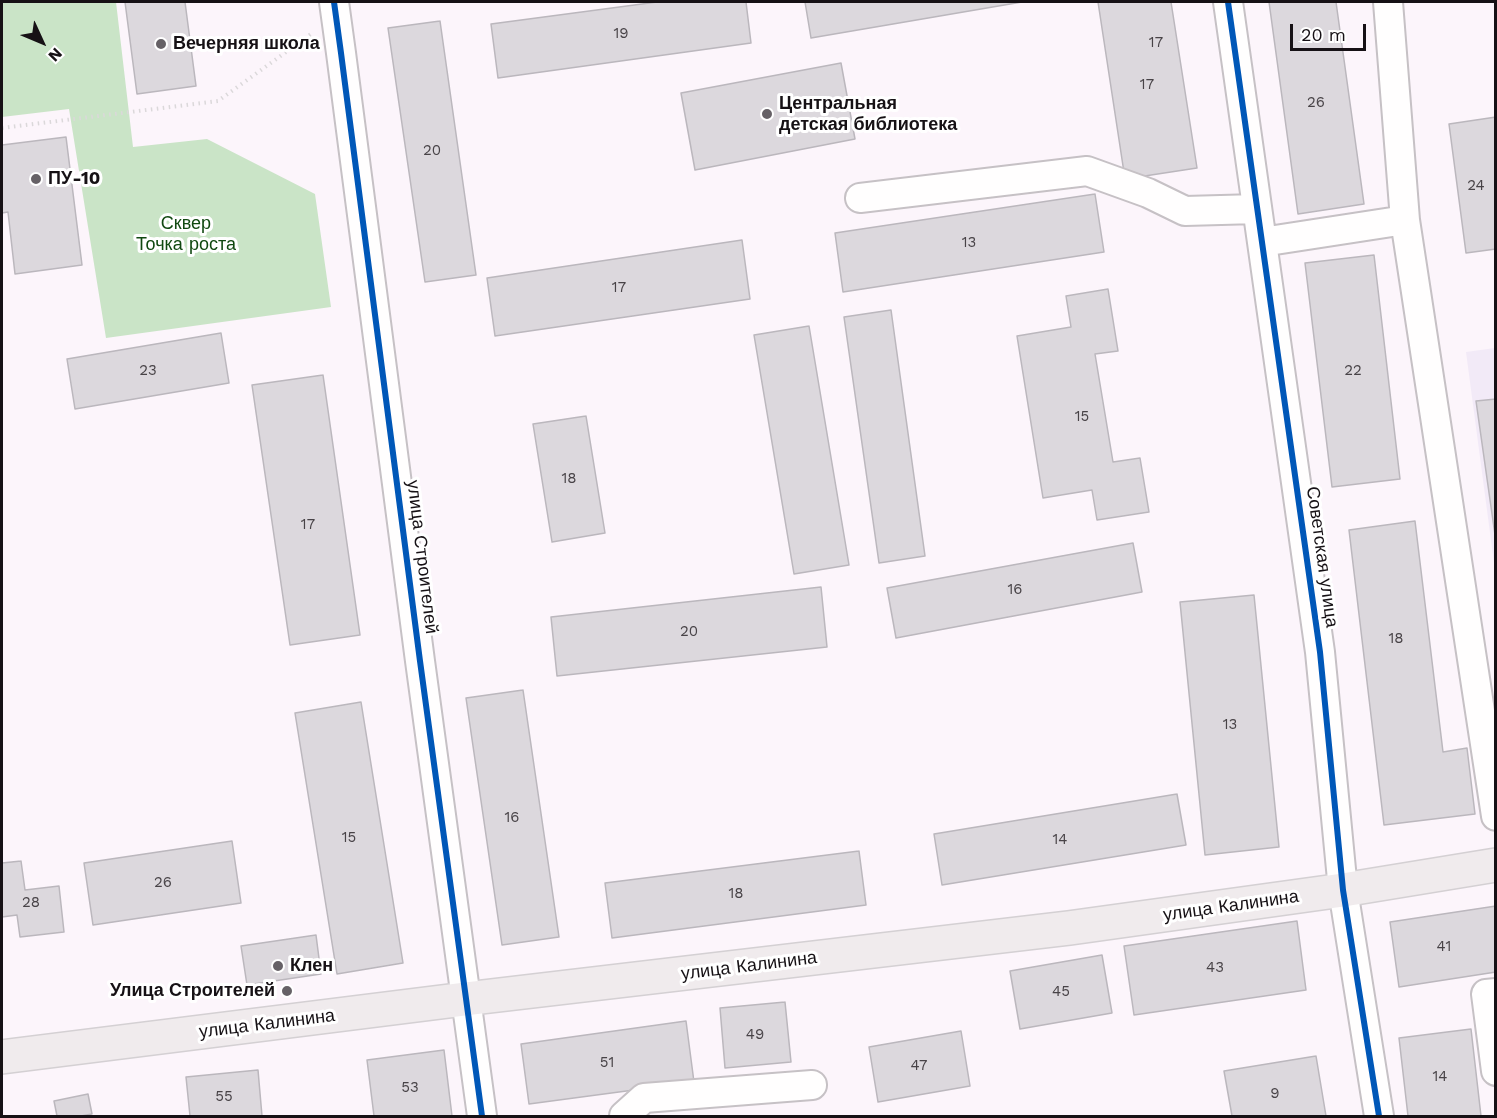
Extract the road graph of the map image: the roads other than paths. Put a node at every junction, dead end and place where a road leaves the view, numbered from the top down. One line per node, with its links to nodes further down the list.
1 (1228, 2): 5 (street, Советская улица)
2 (1388, 2): 6 (street)
3 (335, 9): 13 (street, улица Строителей)
4 (860, 198): 5 (street)
5 (1257, 209): 7 (street, Советская улица)
6 (1405, 220): 7 (street); 8 (street)
7 (1262, 242): 11 (street, Советская улица)
8 (1490, 735): 9 (street)
9 (1496, 816)
10 (1496, 865): 11 (main road, улица Калинина)
11 (1343, 890): 13 (main road, улица Калинина); 19 (street, Советская улица)
12 (1496, 993): 15 (street)
13 (465, 999): 14 (main road, улица Калинина); 17 (street, улица Строителей)
14 (2, 1057)
15 (1496, 1071)
16 (812, 1085): 18 (street)
17 (482, 1116)
18 (624, 1116)
19 (1379, 1116)

